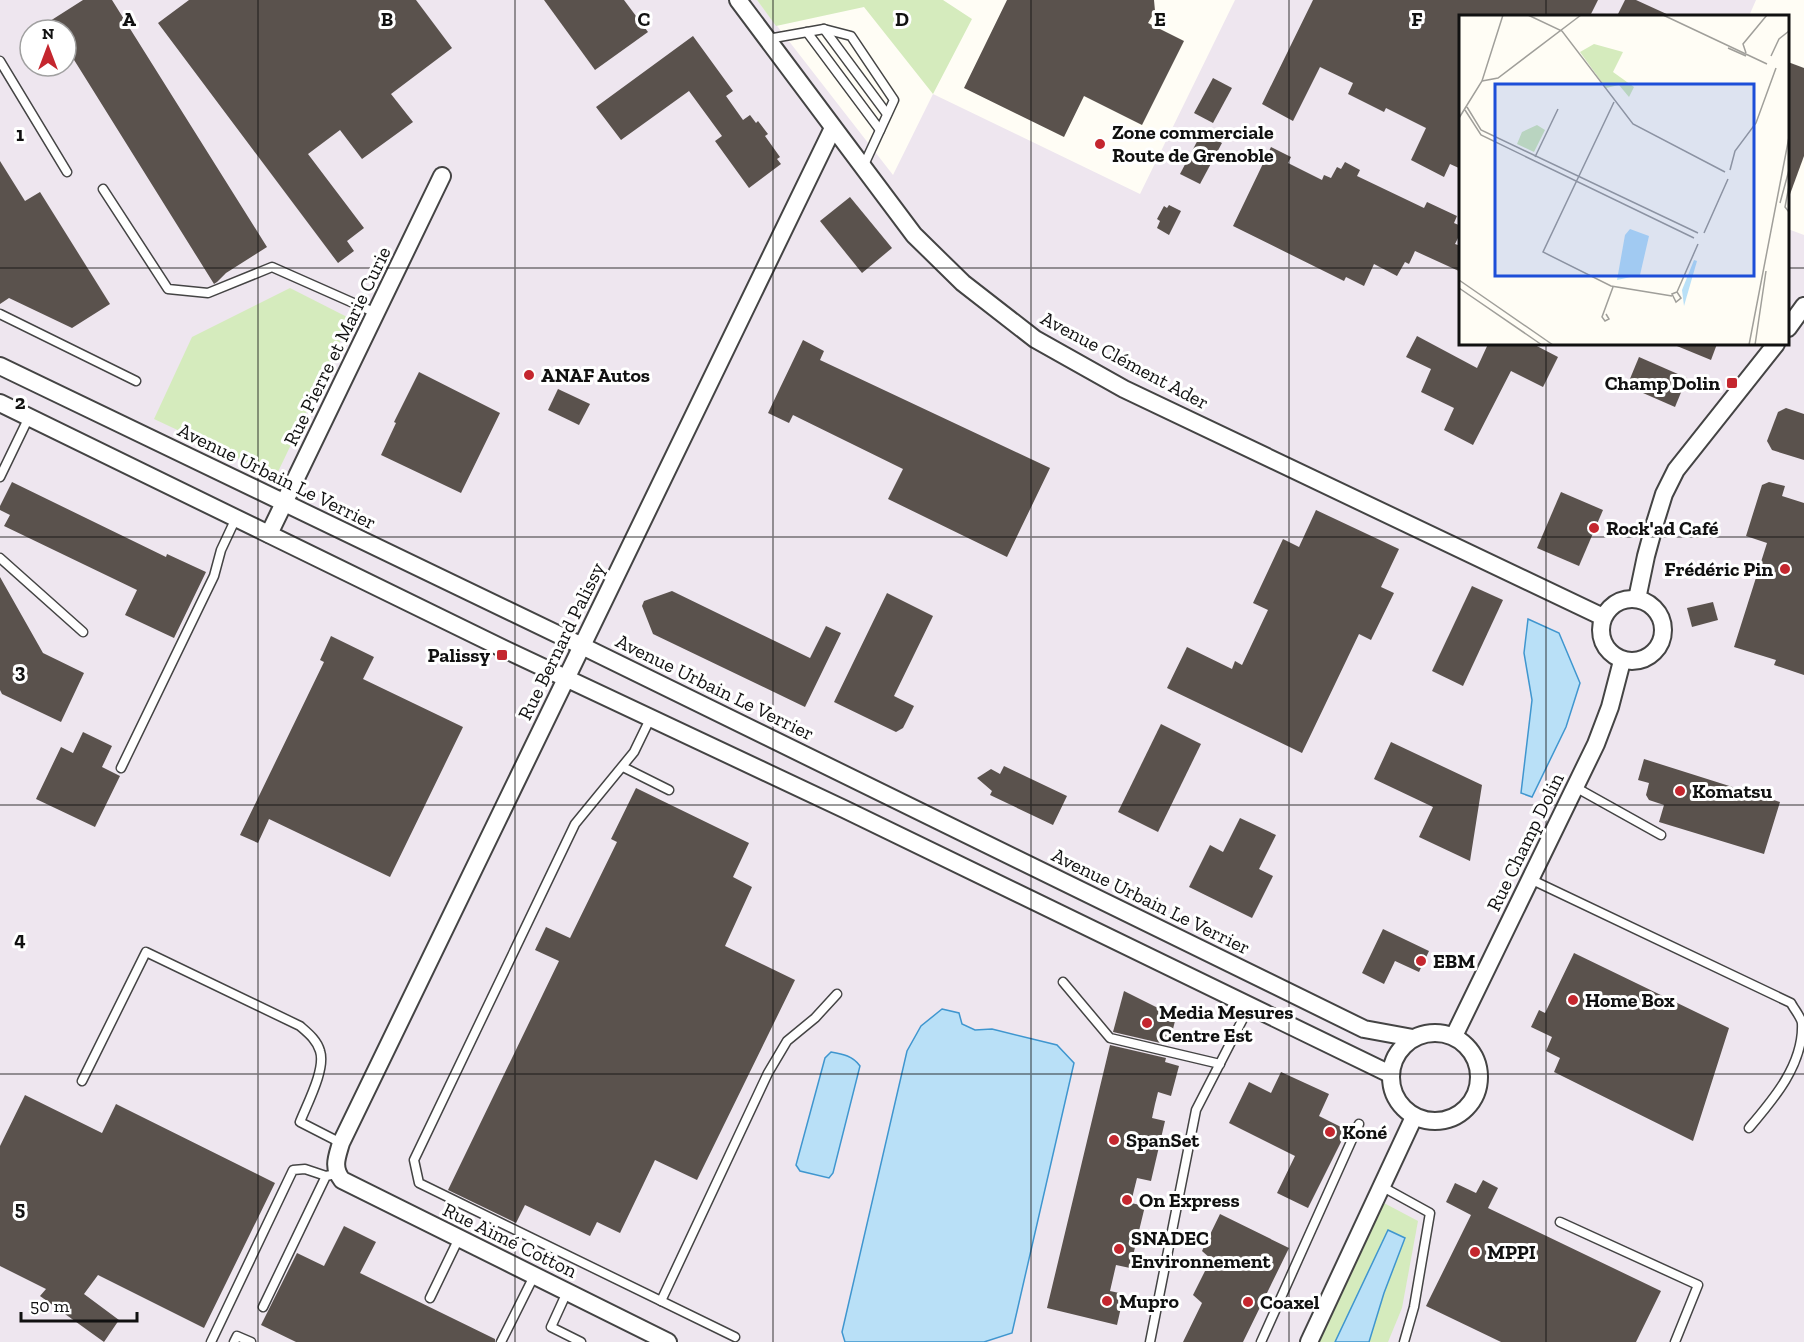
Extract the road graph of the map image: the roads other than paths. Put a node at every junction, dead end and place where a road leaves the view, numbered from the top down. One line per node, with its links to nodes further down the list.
1 (738, 0): 4 (street, Avenue Clément Ader)
2 (824, 29): 3 (lane); 6 (lane); 6 (lane)
3 (807, 32): 4 (lane); 8 (lane)
4 (767, 39): 7 (street, Avenue Clément Ader)
5 (0, 61): 10 (lane)
6 (887, 114): 8 (lane)
7 (833, 128): 9 (street, Avenue Clément Ader); 30 (street, Rue Bernard Palissy)
8 (880, 130): 9 (lane)
9 (863, 168): 28 (street, Avenue Clément Ader)
10 (67, 172)
11 (442, 176): 14 (street, Rue Pierre et Marie Curie)
12 (103, 189): 14 (lane)
13 (1804, 306): 16 (street)
14 (376, 313): 23 (street, Rue Pierre et Marie Curie)
15 (0, 314): 19 (lane)
16 (1789, 327)
17 (1775, 345): 27 (street)
18 (0, 366): 23 (street, Avenue Urbain Le Verrier)
19 (136, 381)
20 (0, 403): 21 (street)
21 (28, 417): 22 (lane); 24 (street)
22 (0, 477)
23 (284, 503): 25 (street, Rue Pierre et Marie Curie); 30 (street, Avenue Urbain Le Verrier)
24 (236, 518): 25 (street); 35 (lane)
25 (269, 534): 32 (street)
26 (0, 558): 29 (lane)
27 (1637, 599): 28 (street); 31 (street)
28 (1603, 617): 31 (street)
29 (84, 632)
30 (582, 646): 32 (street, Rue Bernard Palissy); 44 (street, Avenue Urbain Le Verrier)
31 (1622, 661): 36 (street, Rue Champ Dolin)
32 (566, 678): 33 (street); 51 (street, Rue Bernard Palissy)
33 (650, 719): 34 (lane); 42 (street)
34 (623, 767): 37 (lane); 59 (lane)
35 (121, 768)
36 (1575, 787): 38 (lane); 39 (street, Rue Champ Dolin)
37 (669, 790)
38 (1661, 835)
39 (1530, 879): 43 (street, Rue Champ Dolin); 50 (lane)
40 (1063, 982): 45 (lane)
41 (837, 994): 59 (lane)
42 (1250, 1007): 45 (lane); 46 (street)
43 (1454, 1036): 44 (street); 48 (street)
44 (1413, 1038): 46 (street)
45 (1220, 1064): 68 (lane)
46 (1390, 1074): 48 (street)
47 (82, 1081): 51 (lane)
48 (1414, 1117): 53 (street)
49 (1359, 1124): 69 (lane)
50 (1749, 1128)
51 (341, 1143): 52 (street, Rue Bernard Palissy)
52 (331, 1175): 55 (street, Rue Aimé Cotton); 60 (lane); 62 (lane)
53 (1381, 1186): 70 (street); 71 (lane)
54 (1560, 1222): 72 (lane)
55 (459, 1238): 56 (street, Rue Aimé Cotton); 58 (lane)
56 (534, 1276): 57 (street, Rue Aimé Cotton); 65 (lane)
57 (567, 1292): 66 (lane); 67 (street, Rue Aimé Cotton)
58 (430, 1298)
59 (661, 1300): 61 (lane)
60 (263, 1307)
61 (735, 1337)
62 (211, 1342)
63 (234, 1342): 64 (lane)
64 (250, 1342)
65 (501, 1342)
66 (581, 1342)
67 (668, 1342)
68 (1150, 1342)
69 (1261, 1342)
70 (1309, 1342)
71 (1404, 1342)
72 (1675, 1342)

